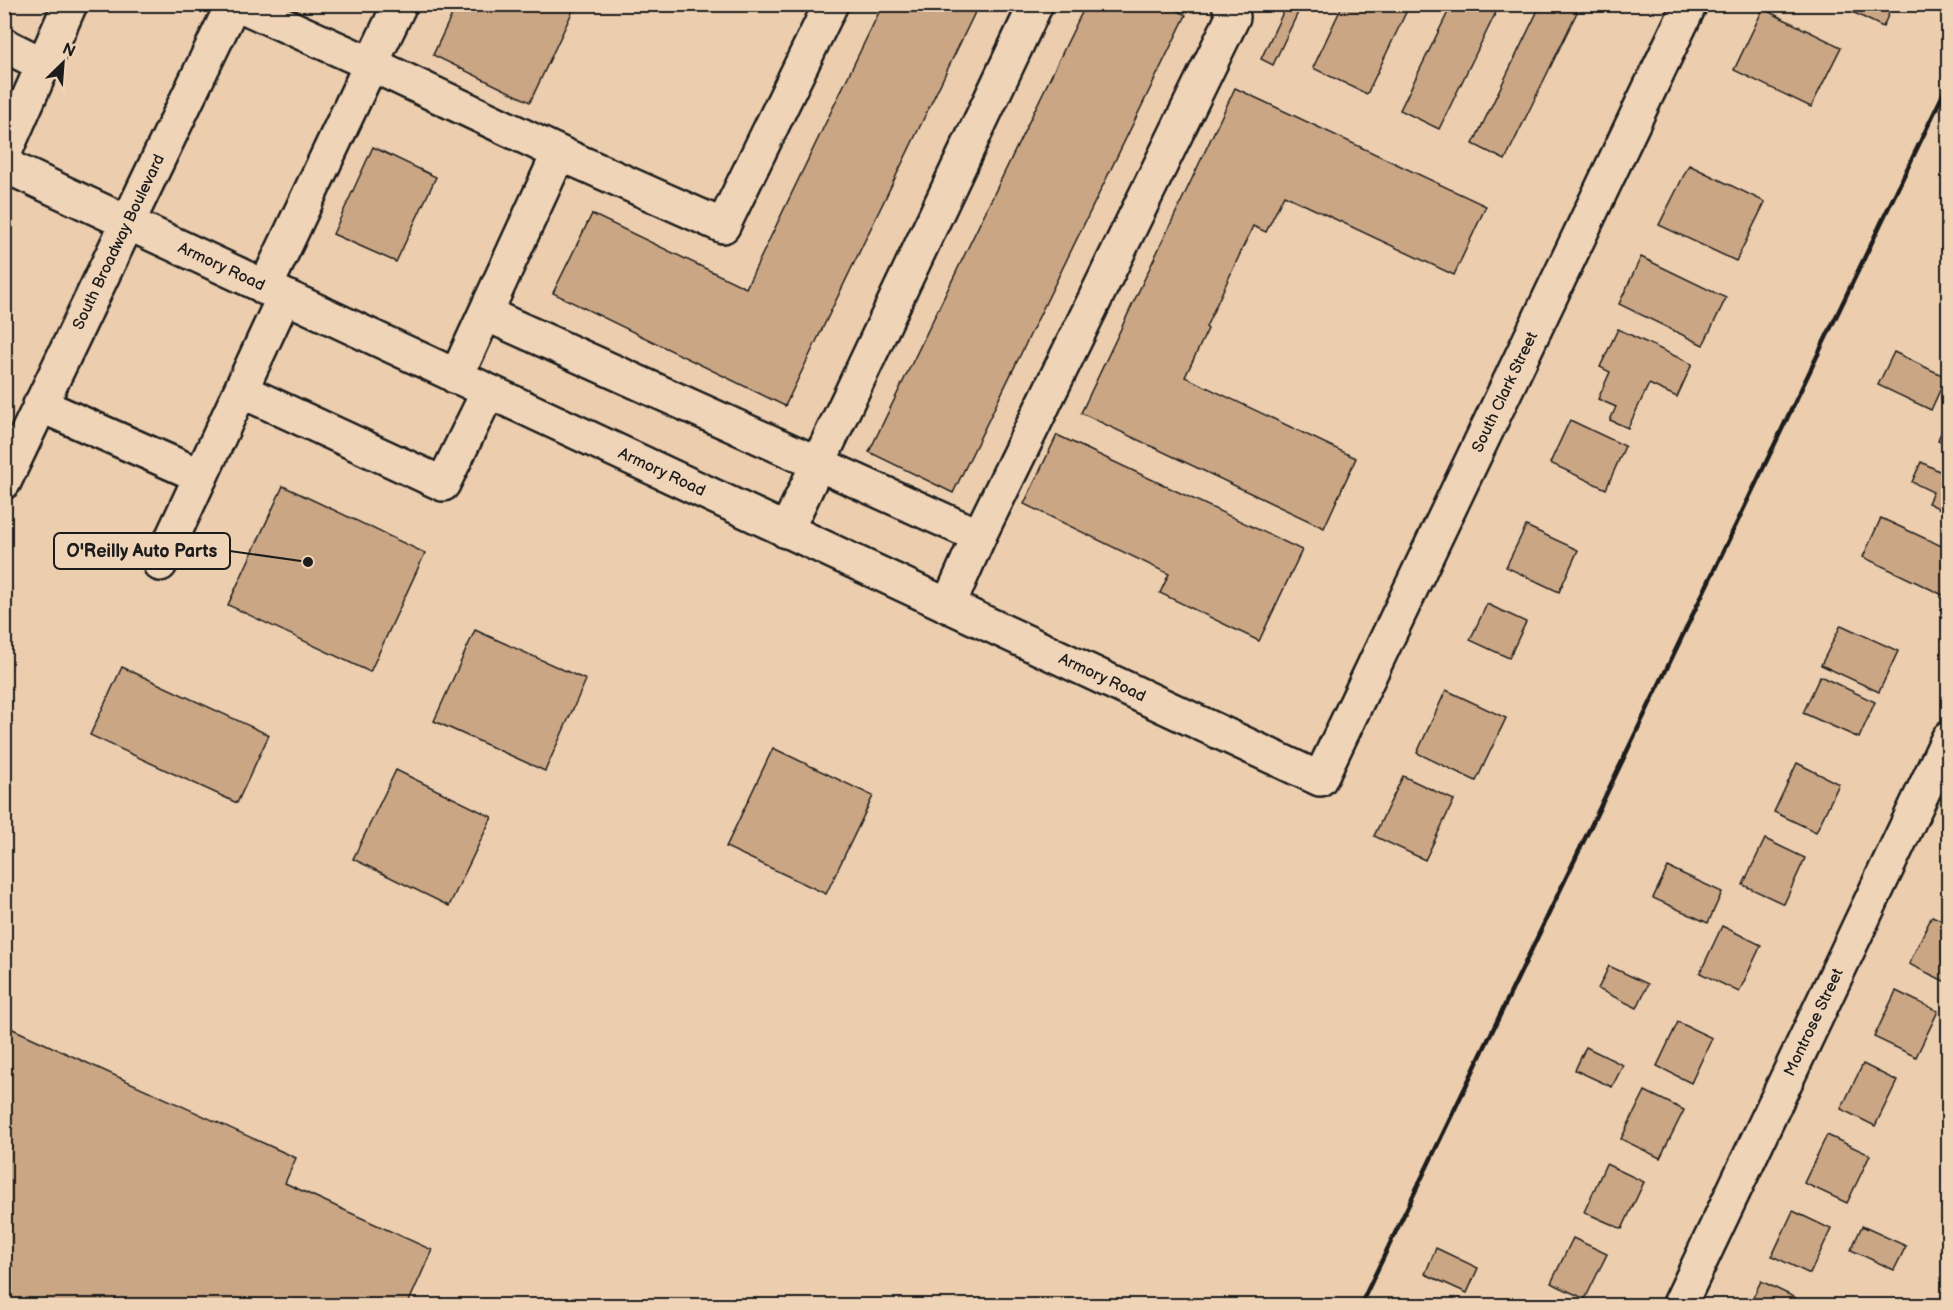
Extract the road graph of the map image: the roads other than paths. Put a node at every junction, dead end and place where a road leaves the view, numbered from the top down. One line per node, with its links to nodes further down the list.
1 (70, 4): 10 (street)
2 (233, 4): 15 (street, South Broadway Boulevard)
3 (238, 4): 11 (street)
4 (400, 4): 11 (street)
5 (831, 4): 12 (street)
6 (1036, 4): 22 (street)
7 (1229, 4): 26 (street)
8 (1690, 4): 30 (street, South Clark Street)
9 (6, 45): 10 (street)
10 (44, 64): 13 (street)
11 (371, 64): 12 (street); 16 (street)
12 (559, 153): 17 (street)
13 (4, 154)
14 (4, 165): 15 (street, Armory Road)
15 (127, 224): 16 (street, Armory Road); 21 (street, South Broadway Boulevard)
16 (275, 293): 18 (street, Armory Road); 19 (street)
17 (486, 314): 18 (street); 22 (street)
18 (456, 377): 20 (street, Armory Road)
19 (242, 391): 20 (street); 23 (street)
20 (488, 392): 25 (street, Armory Road)
21 (40, 405): 23 (street); 24 (street, South Broadway Boulevard)
22 (818, 463): 25 (street); 26 (street)
23 (201, 476): 27 (street)
24 (4, 482)
25 (786, 531): 28 (street, Armory Road)
26 (979, 536): 28 (street)
27 (160, 564)
28 (948, 606): 30 (street, Armory Road)
29 (1948, 739): 31 (street, Montrose Street)
30 (1320, 778)
31 (1679, 1305)

